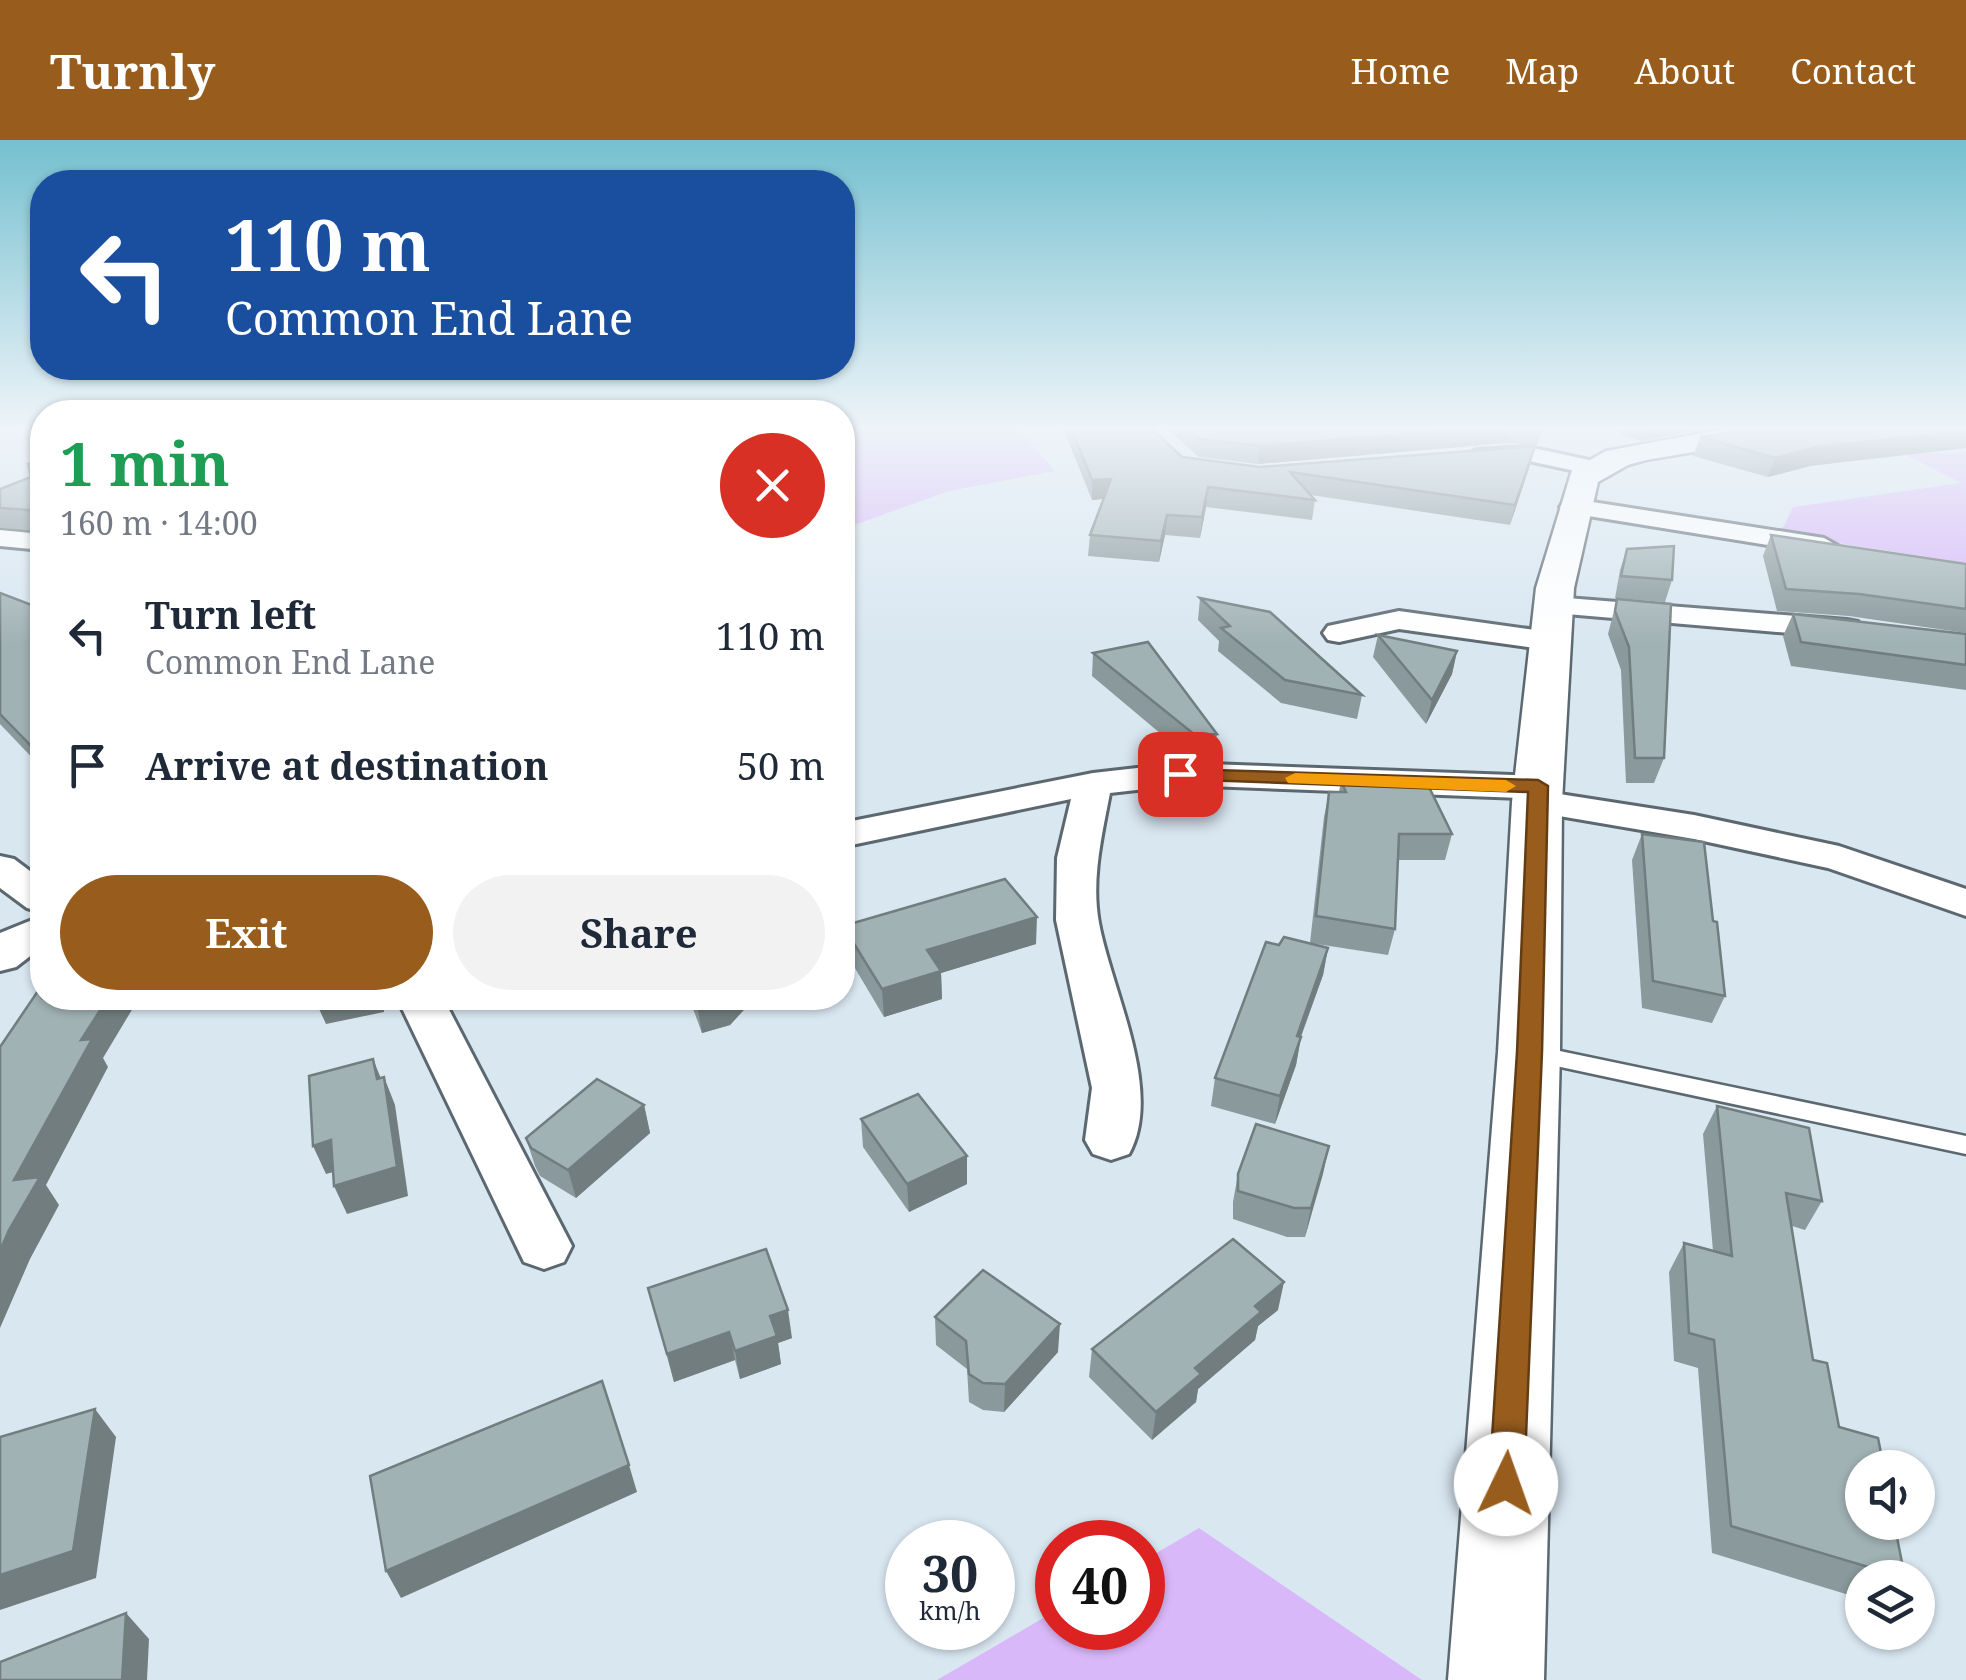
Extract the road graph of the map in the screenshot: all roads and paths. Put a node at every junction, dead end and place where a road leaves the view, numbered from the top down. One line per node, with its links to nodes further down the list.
1 (1581, 500): 6 (street)
2 (1634, 500): 5 (street)
3 (0, 538): 4 (street)
4 (30, 541)
5 (1851, 551)
6 (1552, 624): 7 (street); 8 (street); 10 (street)
7 (1869, 632)
8 (1339, 633)
9 (1093, 784): 10 (street); 11 (street); 19 (street)
10 (1538, 794): 14 (street); 18 (street)
11 (855, 832)
12 (0, 868): 13 (street)
13 (30, 890)
14 (1966, 902)
15 (30, 936): 16 (street)
16 (0, 957)
17 (426, 1010): 21 (street)
18 (1530, 1052): 20 (lane); 22 (street)
19 (1112, 1140)
20 (1966, 1144)
21 (544, 1246)
22 (1496, 1680)

